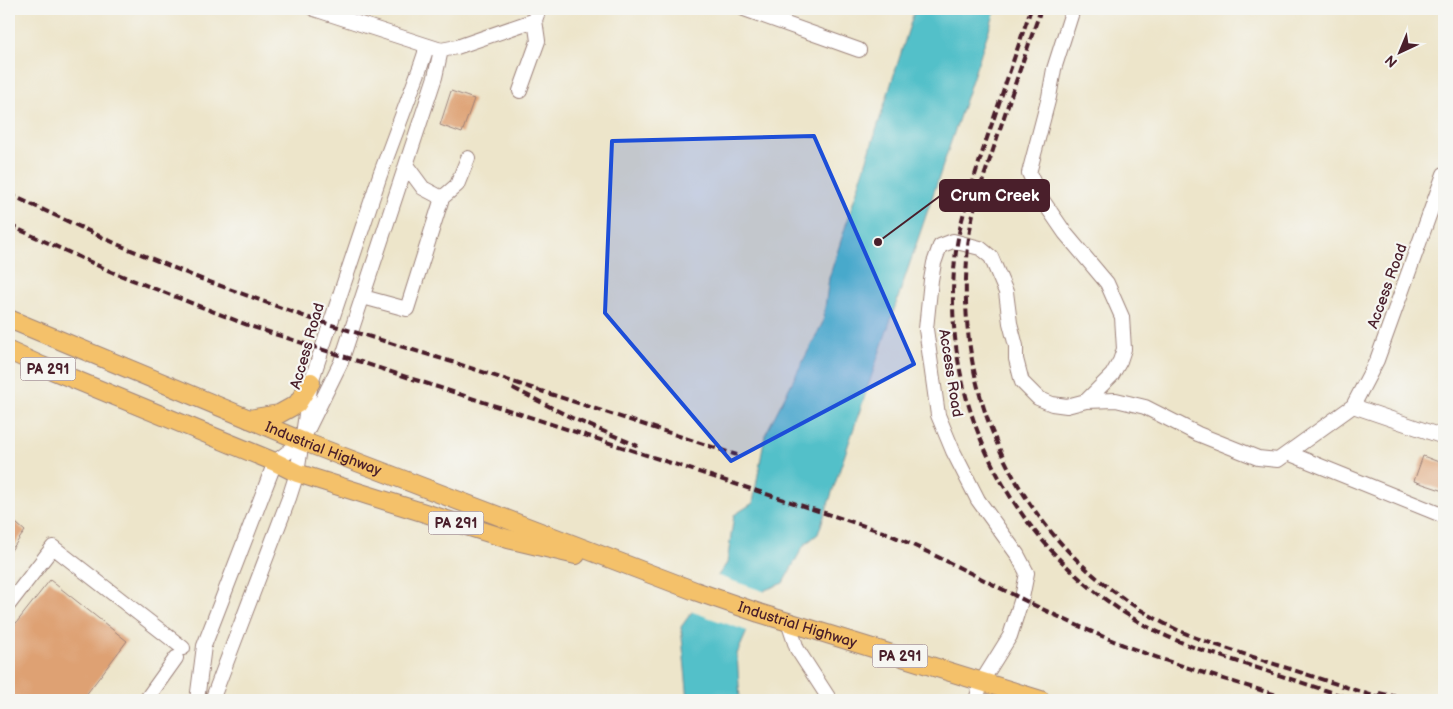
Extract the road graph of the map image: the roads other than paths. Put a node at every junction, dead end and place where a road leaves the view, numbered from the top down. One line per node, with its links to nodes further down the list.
1 (314, 9): 5 (lane)
2 (744, 9): 7 (lane)
3 (1073, 9): 19 (lane)
4 (537, 14): 6 (lane); 8 (lane)
5 (425, 46): 6 (lane); 11 (lane, Access Road)
6 (441, 50): 10 (lane, Access Road)
7 (859, 50)
8 (520, 91)
9 (468, 158): 14 (lane)
10 (406, 165): 13 (lane, Access Road); 14 (lane)
11 (381, 173): 13 (lane); 18 (lane, Access Road)
12 (1444, 174): 20 (lane, Access Road)
13 (401, 180): 15 (lane, Access Road)
14 (442, 198): 15 (lane)
15 (362, 297): 23 (lane, Access Road)
16 (9, 319): 21 (main road, Industrial Highway / PA 291)
17 (9, 351): 25 (main road, Industrial Highway / PA 291)
18 (311, 382): 21 (main road); 23 (lane, Access Road)
19 (1086, 401): 24 (lane, Access Road); 31 (lane, Access Road)
20 (1353, 406): 22 (lane); 24 (lane, Access Road)
21 (248, 419): 23 (main road, Industrial Highway / PA 291)
22 (1444, 437)
23 (302, 441): 25 (lane); 26 (lane); 28 (main road, Industrial Highway / PA 291)
24 (1288, 453): 27 (lane)
25 (275, 462): 26 (main road, Industrial Highway / PA 291); 33 (lane)
26 (297, 473): 28 (main road, Industrial Highway / PA 291); 34 (lane)
27 (1444, 516)
28 (642, 570): 30 (main road, Industrial Highway / PA 291)
29 (9, 604): 32 (lane)
30 (788, 622): 31 (main road, Industrial Highway / PA 291); 35 (lane)
31 (982, 682): 36 (lane, Access Road); 37 (main road, Industrial Highway / PA 291)
32 (146, 700)
33 (197, 700)
34 (212, 700)
35 (830, 700)
36 (976, 700)
37 (1041, 700)

